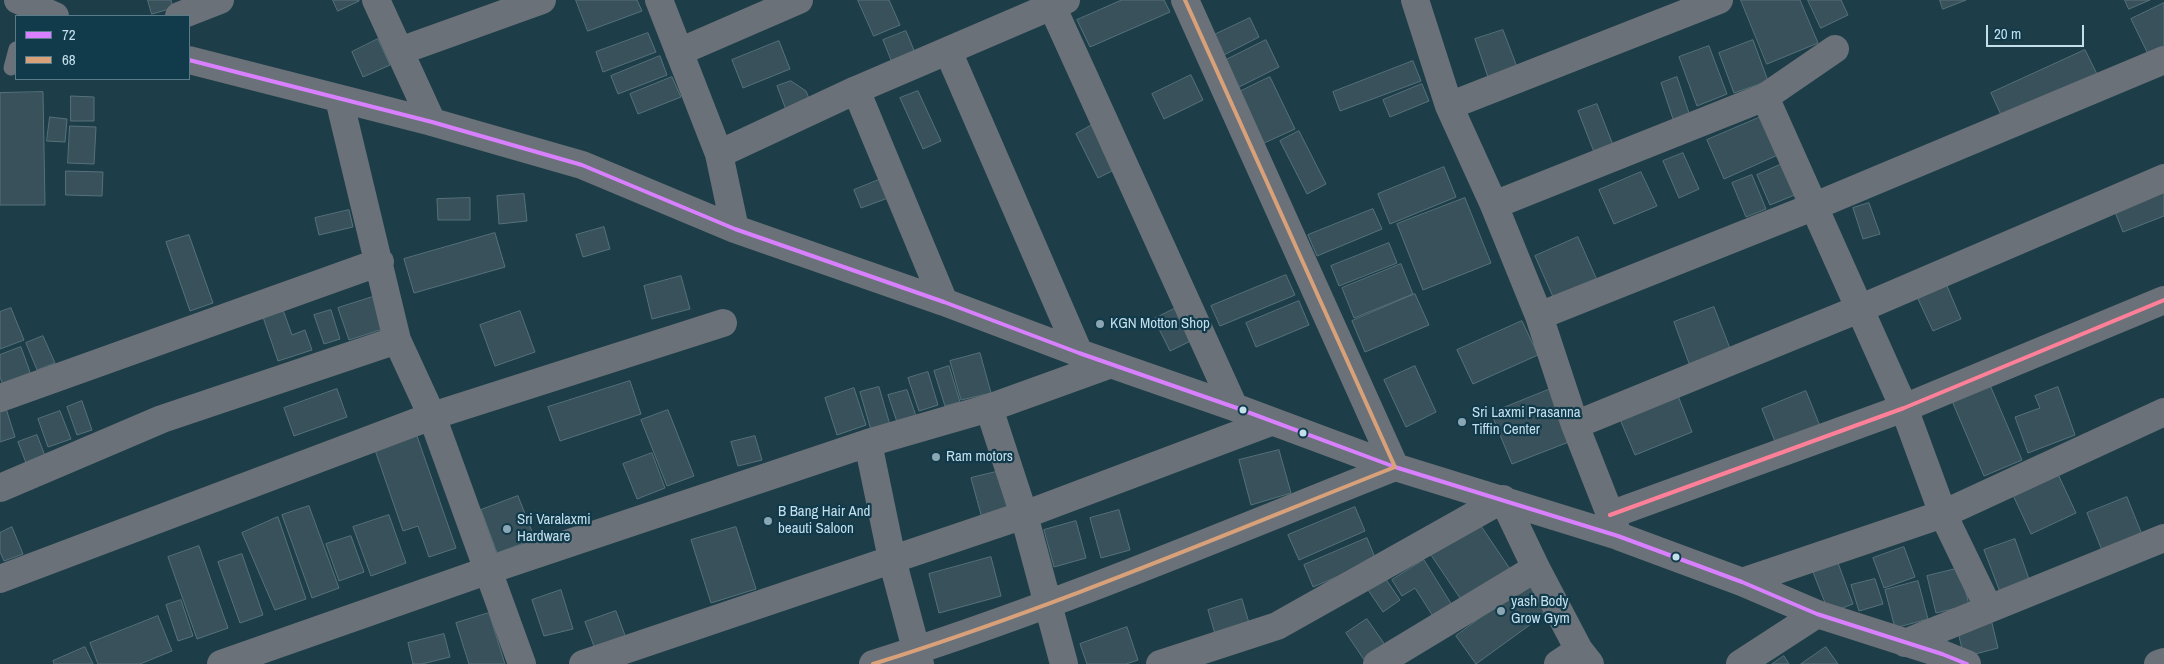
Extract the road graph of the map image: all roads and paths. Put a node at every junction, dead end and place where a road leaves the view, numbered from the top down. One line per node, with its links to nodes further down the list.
1 (220, 0): 12 (street)
2 (376, 0): 14 (street)
3 (542, 0): 14 (street)
4 (659, 0): 16 (street)
5 (799, 0): 16 (street)
6 (1185, 0): 49 (street)
7 (1719, 0): 24 (street)
8 (1417, 1): 24 (street)
9 (1059, 3): 15 (street); 41 (street)
10 (26, 6): 11 (street)
11 (52, 15)
12 (182, 15)
13 (1835, 49): 22 (street)
14 (400, 51): 25 (street)
15 (948, 51): 21 (street); 38 (street)
16 (679, 52): 26 (street)
17 (15, 53): 20 (lane)
18 (190, 60): 23 (street)
19 (2164, 60): 29 (street)
20 (11, 68)
21 (856, 90): 26 (street); 33 (street)
22 (1765, 97): 28 (street); 29 (street)
23 (339, 99): 25 (street); 31 (street)
24 (1450, 106): 28 (street)
25 (432, 122): 30 (street)
26 (719, 154): 30 (street)
27 (2164, 178): 34 (street)
28 (1494, 205): 35 (street)
29 (1815, 206): 34 (street); 35 (street)
30 (735, 229): 33 (street)
31 (380, 262): 37 (street); 40 (street)
32 (2164, 300): 43 (street)
33 (944, 302): 38 (street)
34 (1859, 309): 43 (street); 47 (street)
35 (1539, 316): 47 (street)
36 (723, 323): 45 (street)
37 (397, 340): 45 (street); 50 (street)
38 (1079, 353): 39 (street)
39 (1111, 364): 41 (street); 42 (street)
40 (0, 398)
41 (1234, 407): 46 (street)
42 (990, 408): 48 (street); 53 (street)
43 (1904, 408): 52 (street); 54 (street)
44 (2164, 412): 52 (street)
45 (432, 416): 58 (street); 59 (street)
46 (1271, 422): 49 (street); 53 (street)
47 (1575, 424): 54 (street)
48 (868, 443): 56 (street); 58 (street)
49 (1395, 467): 51 (street); 61 (street)
50 (0, 488)
51 (1503, 499): 54 (street); 57 (street); 74 (street)
52 (1943, 514): 60 (street); 62 (street)
53 (1024, 515): 56 (street); 61 (street)
54 (1614, 525): 60 (street)
55 (2164, 538): 62 (street)
56 (892, 560): 65 (street); 71 (street)
57 (1536, 568): 66 (street); 75 (street)
58 (489, 570): 69 (street); 70 (street)
59 (0, 579)
60 (1742, 582): 63 (street)
61 (1047, 603): 65 (street); 73 (street)
62 (1989, 609): 64 (street)
63 (1817, 614): 64 (street); 76 (street)
64 (1905, 643): 67 (street)
65 (918, 657): 72 (street)
66 (1576, 659)
67 (1934, 659): 77 (street)
68 (2164, 662): 78 (street)
69 (221, 664)
70 (522, 664)
71 (583, 664)
72 (873, 664)
73 (1064, 664)
74 (1160, 664)
75 (1376, 664)
76 (1740, 664)
77 (1967, 664)
78 (2158, 664)

